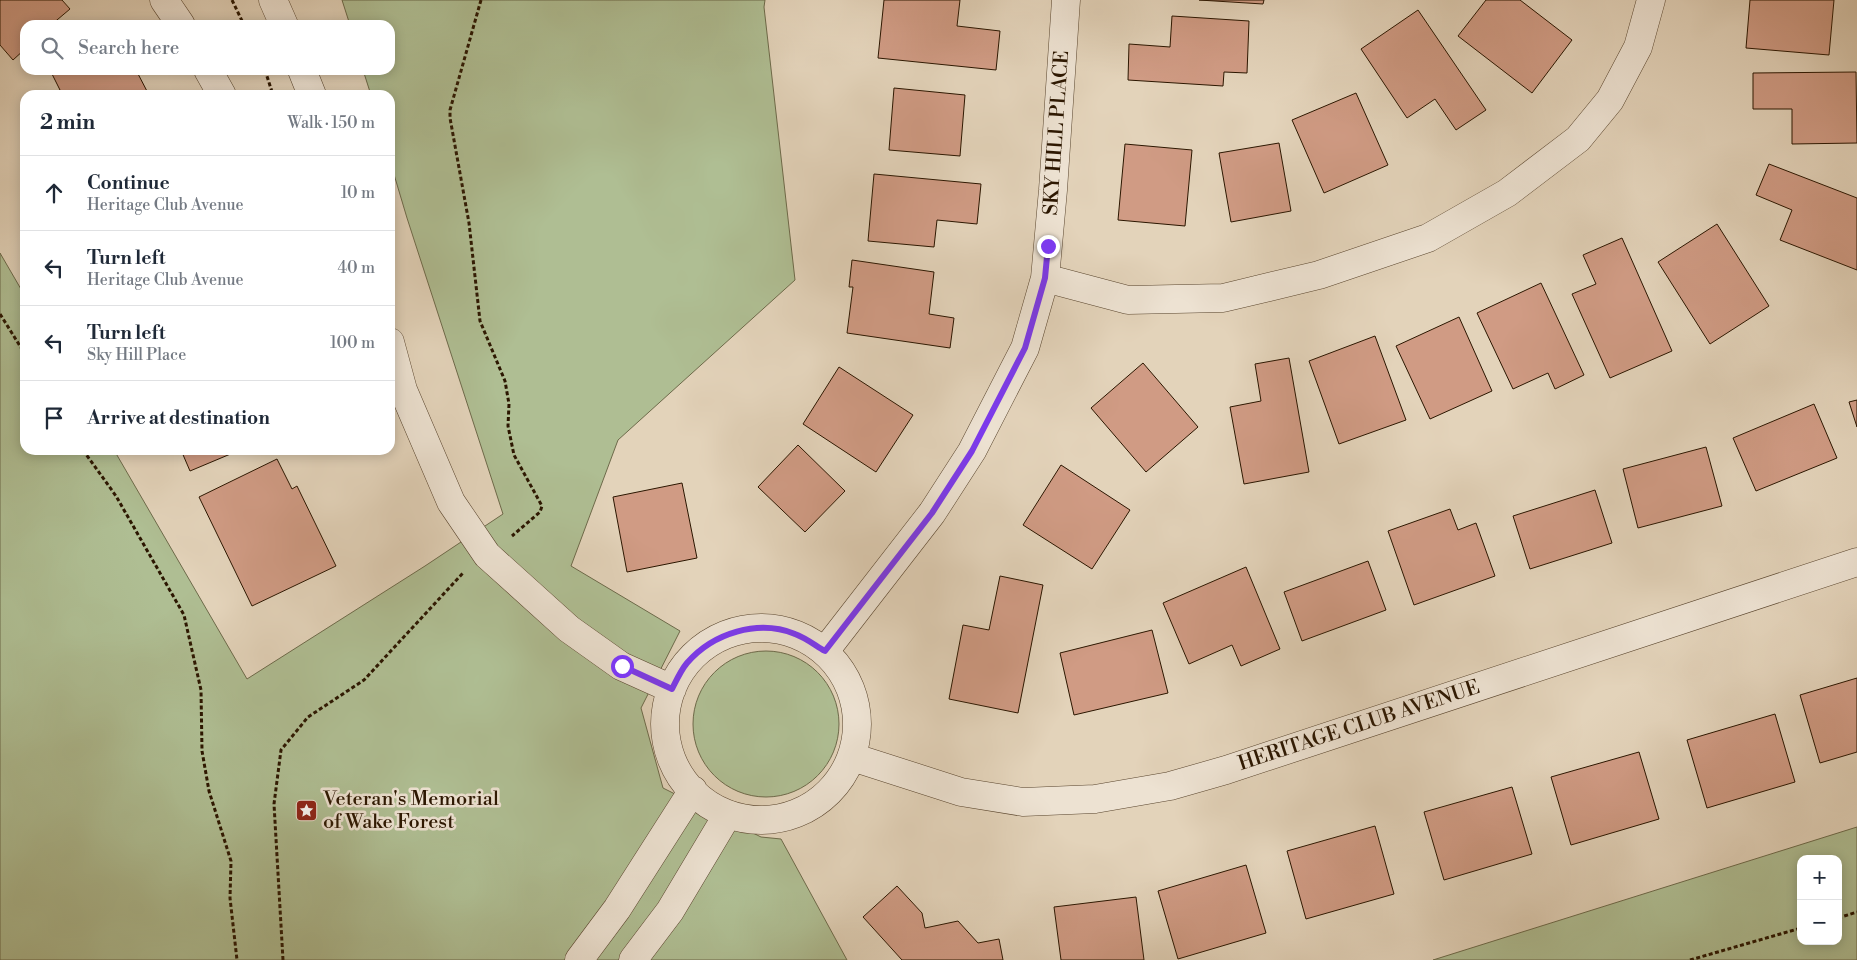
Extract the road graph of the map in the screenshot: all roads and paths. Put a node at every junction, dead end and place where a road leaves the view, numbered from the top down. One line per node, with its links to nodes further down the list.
1 (164, 0): 7 (street)
2 (232, 0): 8 (path)
3 (273, 0): 9 (street)
4 (481, 0): 21 (path)
5 (1066, 0): 16 (street, SKY HILL PLACE)
6 (1651, 0): 16 (street)
7 (178, 20)
8 (242, 20)
9 (282, 20)
10 (211, 75): 13 (street)
11 (267, 75): 14 (path)
12 (304, 75): 15 (street)
13 (219, 90)
14 (271, 90)
15 (310, 90)
16 (1045, 278): 23 (street, SKY HILL PLACE)
17 (0, 314): 18 (path)
18 (20, 346)
19 (396, 392): 21 (street)
20 (87, 455): 33 (path)
21 (487, 555): 24 (street); 34 (path)
22 (1857, 562): 25 (street, HERITAGE CLUB AVENUE)
23 (825, 651): 24 (street); 25 (street)
24 (672, 689): 26 (street)
25 (852, 757): 27 (street)
26 (693, 790): 27 (street); 28 (street)
27 (728, 814): 32 (street)
28 (617, 909): 32 (street); 35 (street)
29 (1857, 912): 30 (path)
30 (1842, 917)
31 (1797, 929): 37 (path)
32 (654, 933): 36 (street)
33 (237, 960)
34 (283, 960)
35 (579, 960)
36 (633, 960)
37 (1690, 960)

